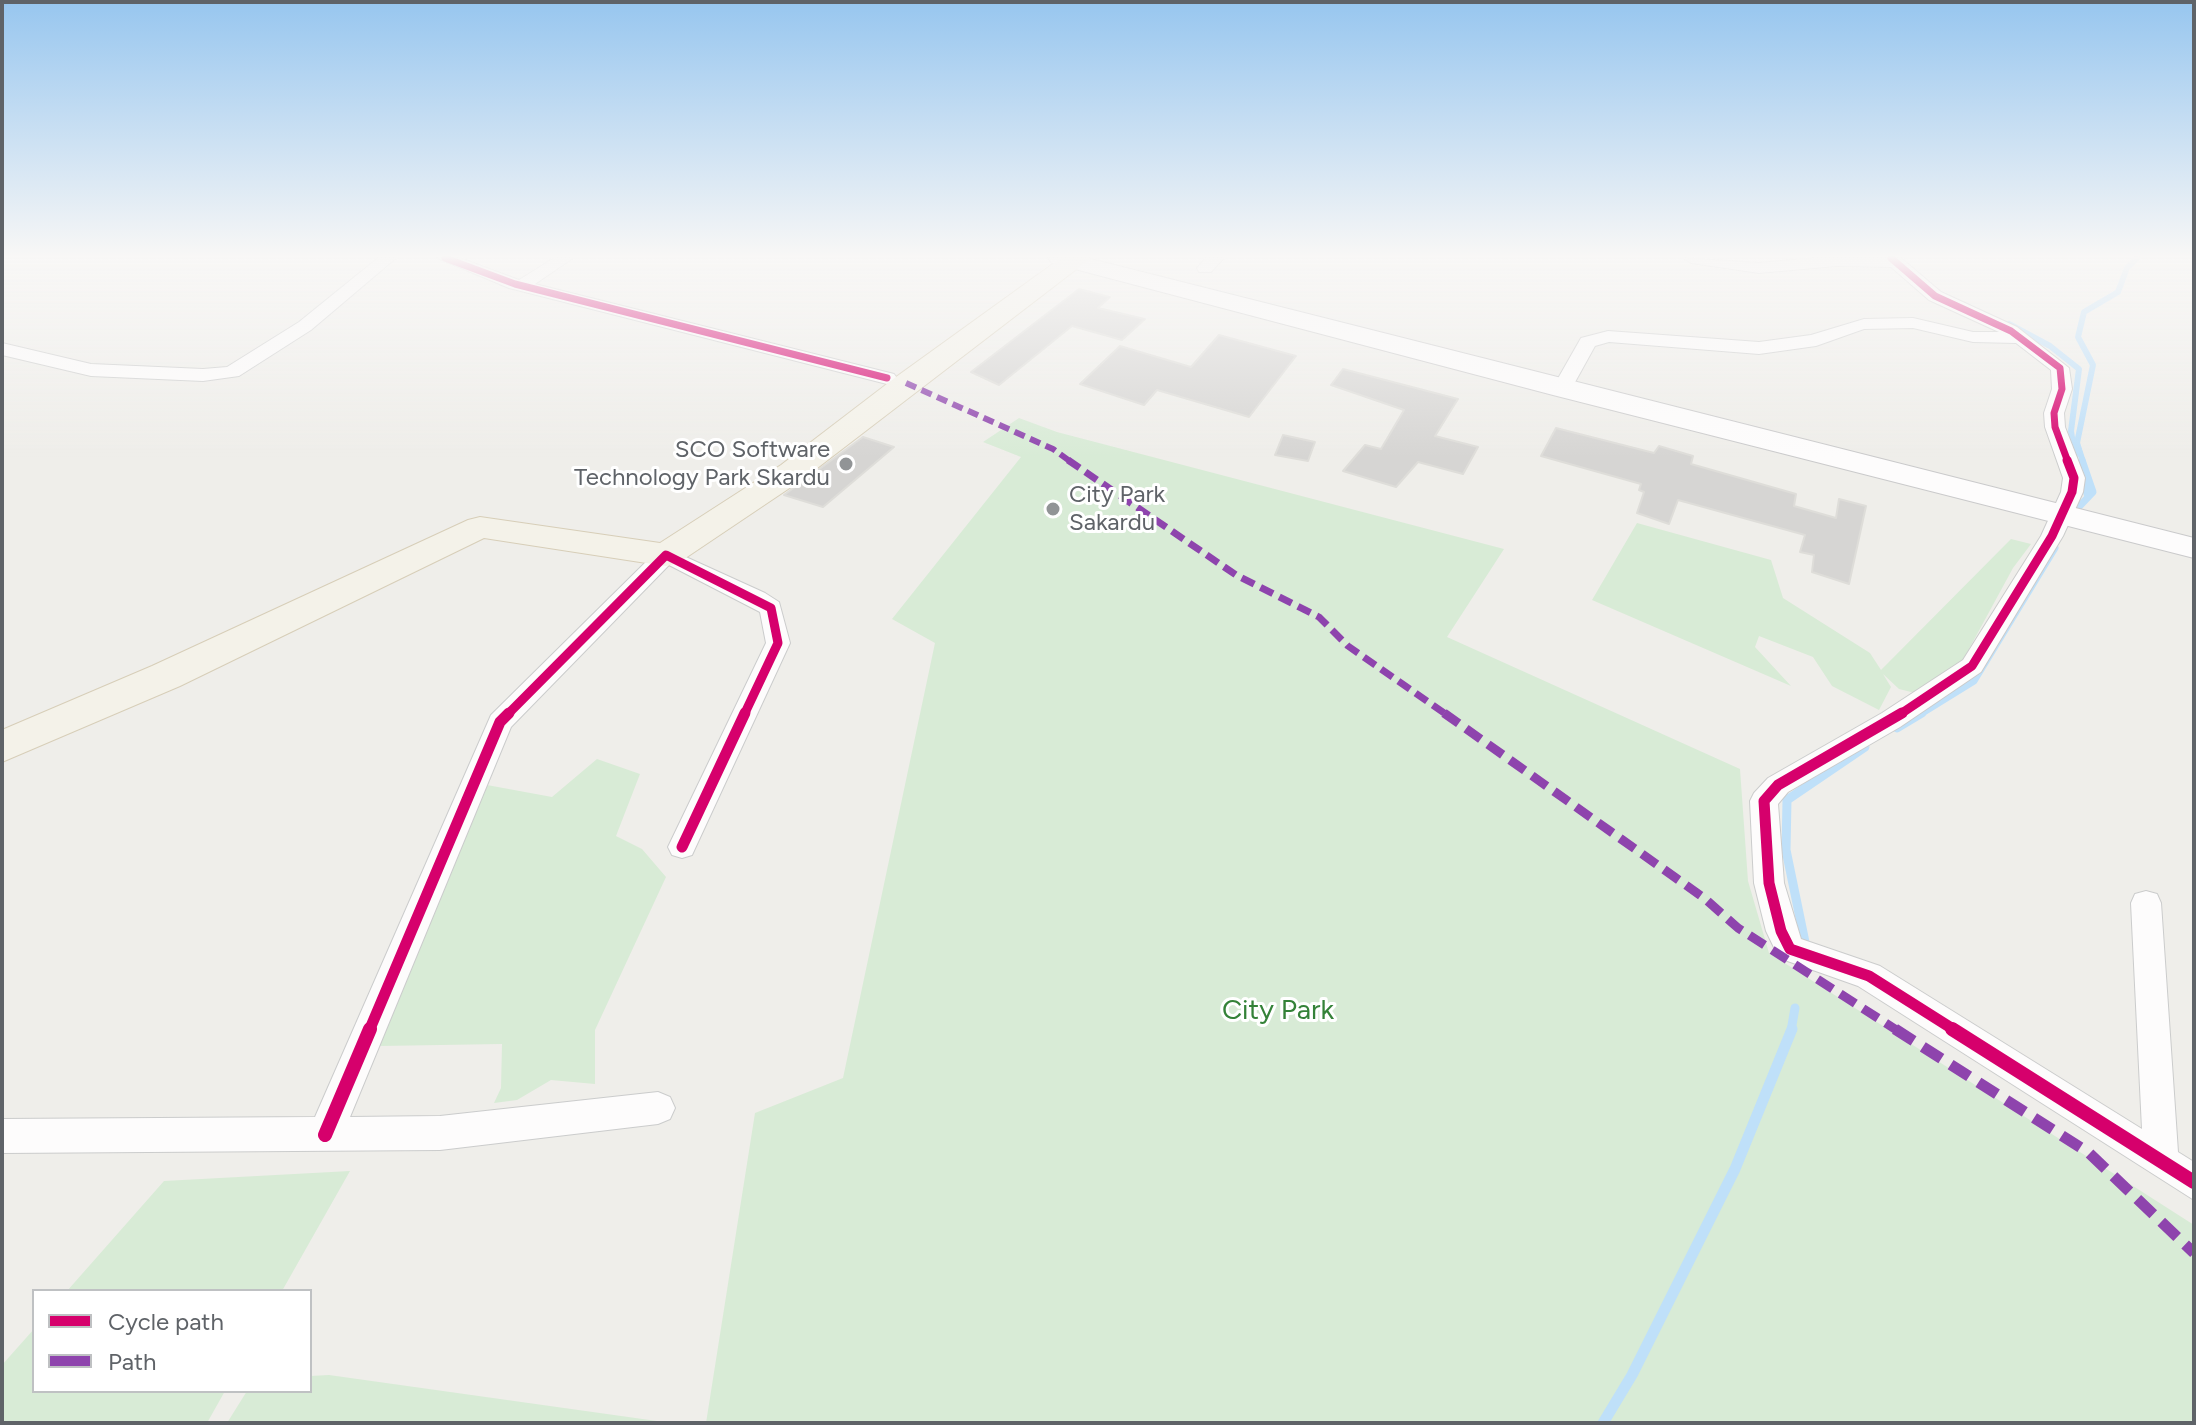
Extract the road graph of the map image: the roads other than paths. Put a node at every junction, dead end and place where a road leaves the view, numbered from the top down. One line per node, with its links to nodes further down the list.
1 (307, 324): 10 (street)
2 (677, 324): 11 (street)
3 (956, 324): 11 (main road)
4 (983, 324): 14 (main road)
5 (1318, 324): 12 (main road)
6 (1862, 324): 12 (street)
7 (1919, 324): 9 (street)
8 (1993, 324): 9 (street)
9 (2022, 338): 13 (street)
10 (2, 349)
11 (887, 378): 14 (main road)
12 (1562, 389): 13 (main road)
13 (2061, 515): 15 (main road); 23 (street)
14 (724, 520): 16 (main road)
15 (2194, 548)
16 (666, 555): 17 (main road); 18 (street); 21 (street)
17 (2, 747)
18 (682, 847)
19 (2146, 903): 23 (street)
20 (658, 1108): 21 (street)
21 (325, 1135): 22 (street)
22 (2, 1136)
23 (2161, 1161): 24 (street)
24 (2194, 1182)

